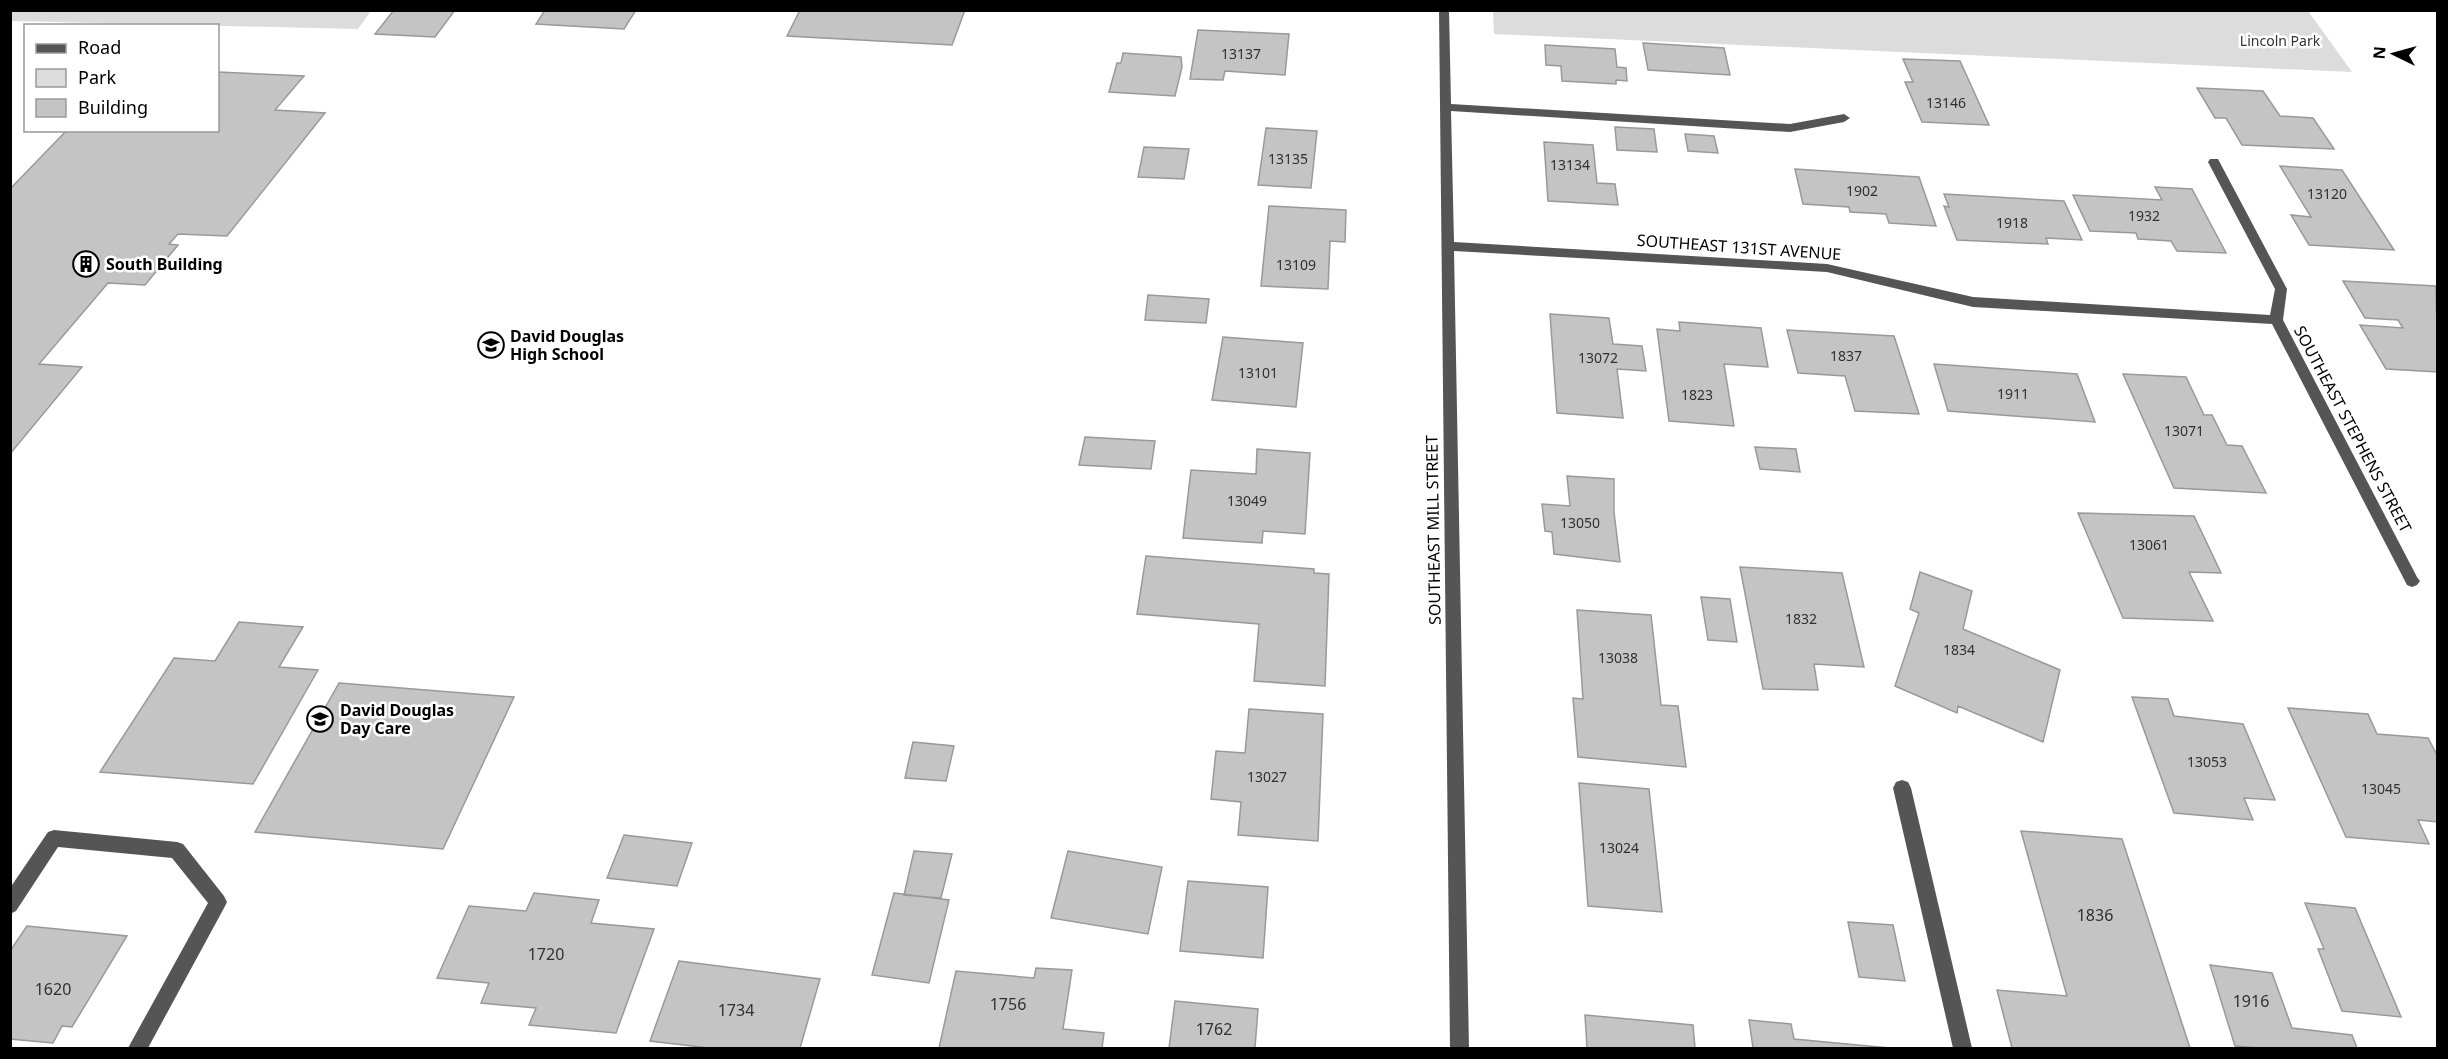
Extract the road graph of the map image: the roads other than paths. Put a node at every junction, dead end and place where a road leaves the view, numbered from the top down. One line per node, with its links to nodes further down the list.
1 (1444, 10): 2 (street, SOUTHEAST MILL STREET)
2 (1445, 107): 3 (street); 5 (street, SOUTHEAST MILL STREET)
3 (1844, 118)
4 (2214, 162): 6 (street, SOUTHEAST STEPHENS STREET)
5 (1447, 246): 6 (street, SOUTHEAST 131ST AVENUE); 11 (street, SOUTHEAST MILL STREET)
6 (2276, 320): 7 (street, SOUTHEAST STEPHENS STREET)
7 (2412, 581)
8 (1902, 788): 12 (street)
9 (10, 905): 10 (street)
10 (138, 1048)
11 (1459, 1048)
12 (1963, 1048)

